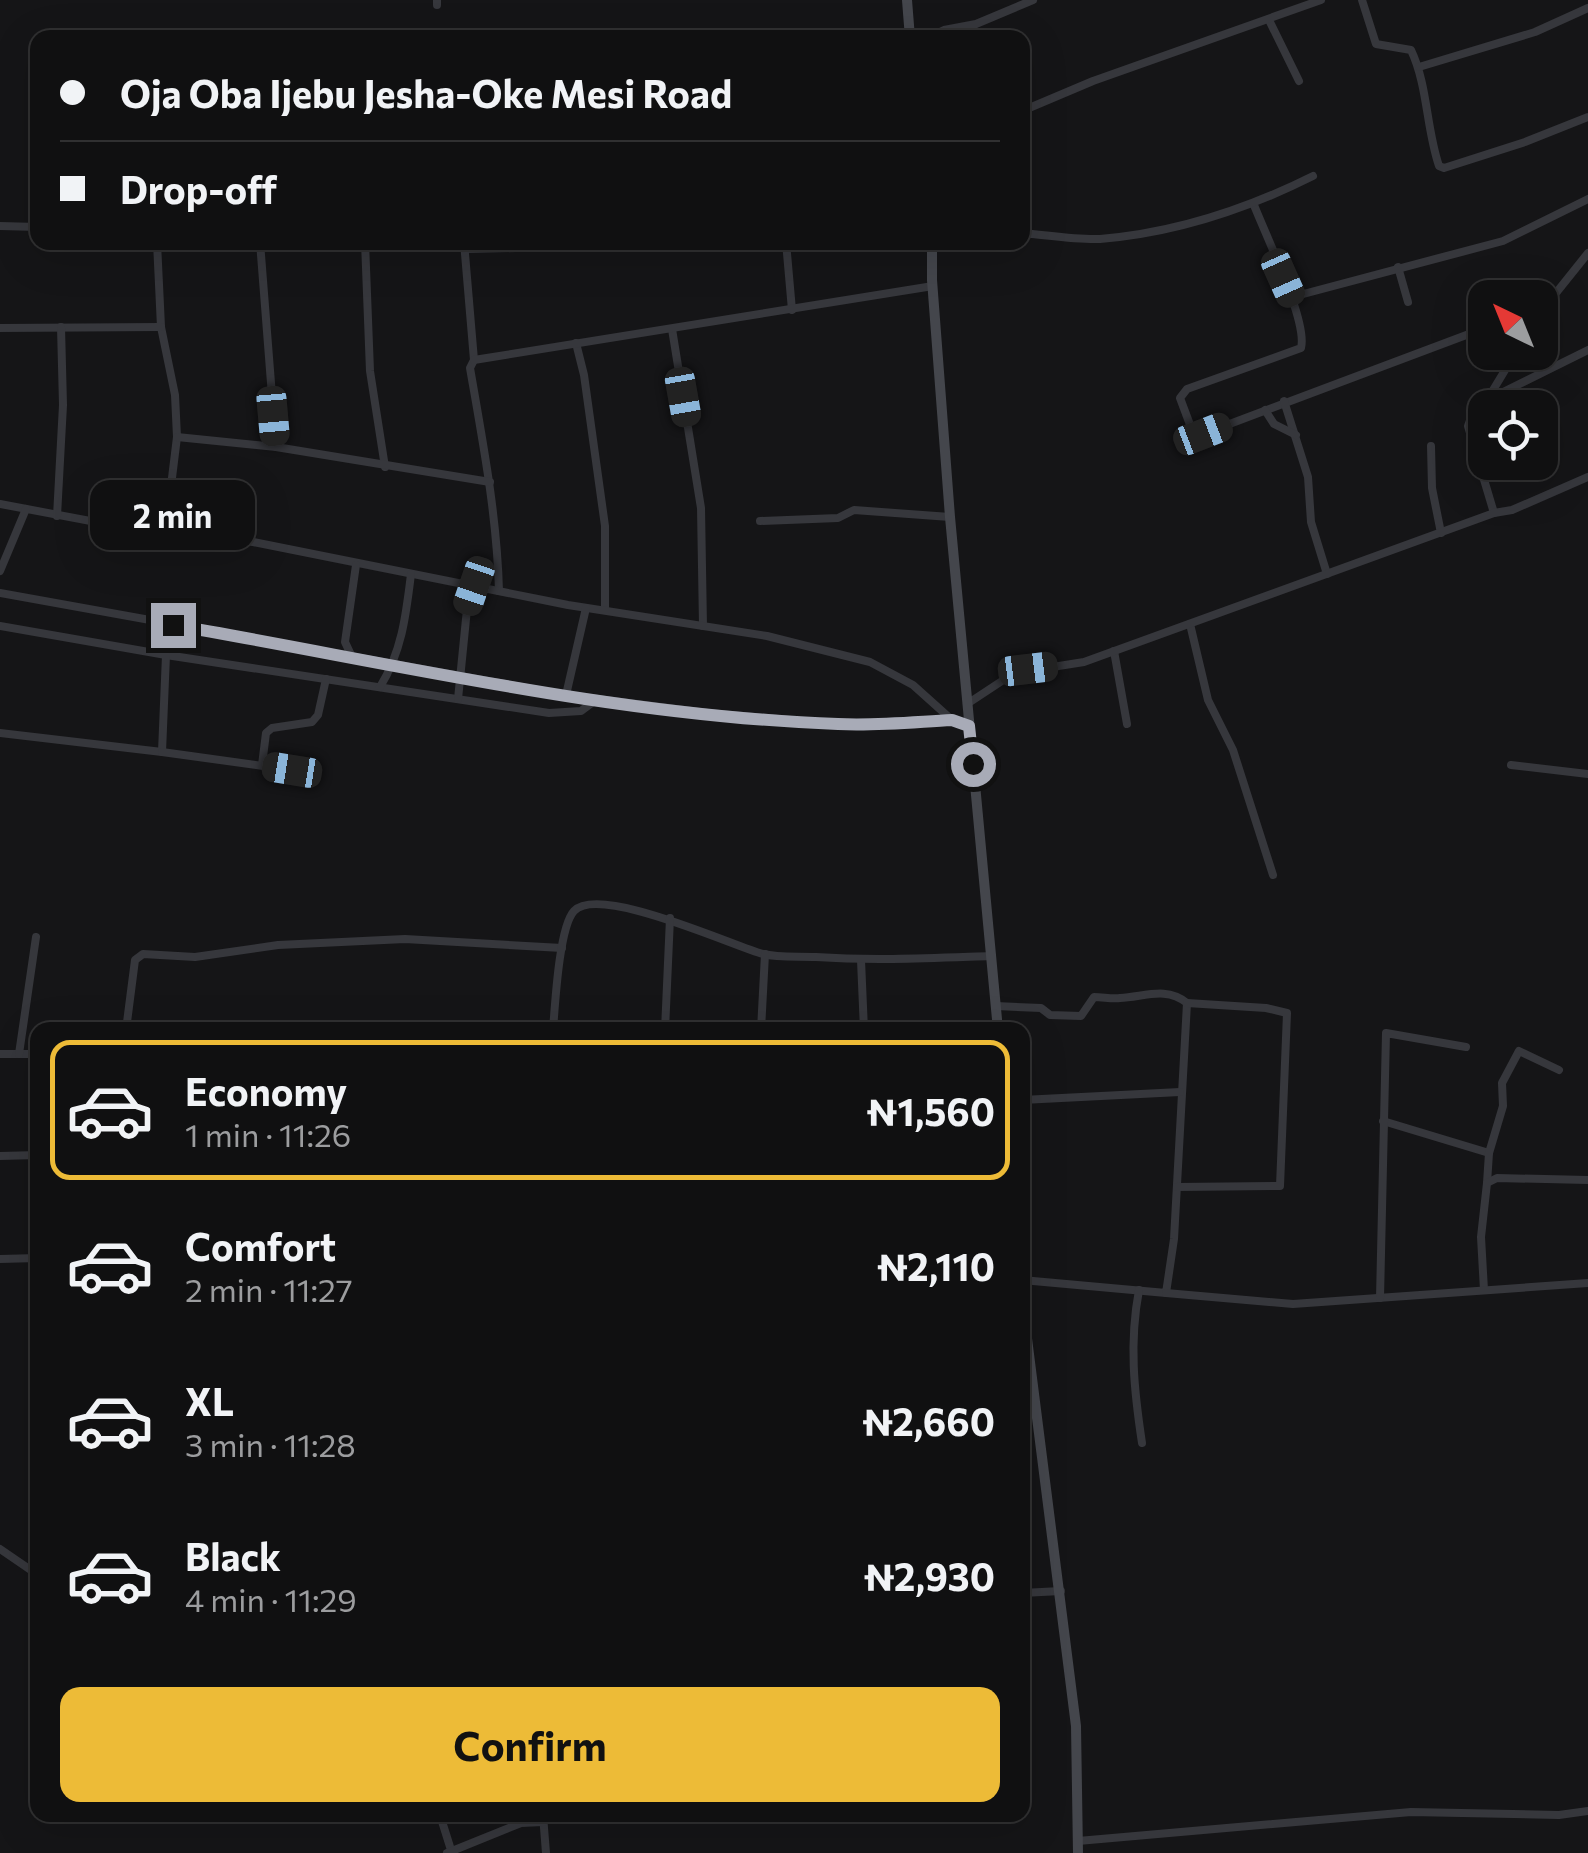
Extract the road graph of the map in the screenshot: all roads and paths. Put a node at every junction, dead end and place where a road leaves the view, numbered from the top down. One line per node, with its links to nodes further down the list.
1 (907, 0): 7 (main road)
2 (1034, 0): 8 (street)
3 (1318, 0): 6 (street)
4 (1362, 0): 9 (street)
5 (1588, 8): 9 (street)
6 (1269, 20): 10 (street); 11 (street)
7 (909, 30)
8 (944, 30)
9 (1419, 67): 12 (street)
10 (1299, 81)
11 (1030, 108)
12 (1588, 117)
13 (1313, 176): 15 (street)
14 (1588, 199): 26 (street)
15 (1254, 205): 18 (street); 29 (street)
16 (0, 226): 17 (street)
17 (30, 227)
18 (1030, 234)
19 (157, 250): 32 (street)
20 (261, 250): 46 (street)
21 (365, 250): 47 (street)
22 (464, 250): 39 (street)
23 (787, 250): 31 (street)
24 (932, 250): 27 (main road)
25 (1588, 254): 28 (street)
26 (1398, 268): 29 (street); 30 (street)
27 (933, 286): 31 (street); 55 (main road)
28 (1558, 289)
29 (1292, 297): 42 (street)
30 (1408, 302)
31 (792, 310): 35 (street)
32 (162, 327): 34 (street); 44 (street)
33 (0, 328): 34 (street)
34 (61, 328): 54 (street)
35 (672, 329): 37 (street); 71 (street)
36 (1468, 334): 41 (street)
37 (576, 342): 39 (street); 67 (street)
38 (1588, 350): 40 (street)
39 (474, 360): 50 (street)
40 (1507, 390)
41 (1284, 401): 42 (street); 43 (street)
42 (1265, 410): 43 (street)
43 (1296, 435): 62 (street)
44 (177, 436): 46 (street); 58 (street)
45 (1431, 446): 57 (street)
46 (276, 447): 47 (street)
47 (385, 467): 50 (street)
48 (1588, 477): 53 (street)
49 (1484, 480): 53 (street)
50 (490, 482): 64 (street)
51 (0, 504): 52 (street)
52 (26, 509): 54 (street); 60 (street)
53 (1494, 513): 57 (street)
54 (57, 516): 58 (street)
55 (950, 517): 56 (street); 82 (main road)
56 (760, 521)
57 (1442, 533): 62 (street)
58 (165, 535): 59 (street)
59 (356, 564): 61 (street); 74 (street)
60 (0, 572)
61 (411, 574): 63 (street); 75 (street)
62 (1327, 574): 68 (street)
63 (474, 586): 64 (street); 76 (street)
64 (499, 591): 66 (street)
65 (0, 594): 69 (street)
66 (586, 608): 67 (street); 79 (street)
67 (605, 610): 71 (street)
68 (1190, 624): 72 (street); 92 (street)
69 (173, 625): 73 (street); 74 (street)
70 (0, 626): 73 (street)
71 (703, 626): 83 (street)
72 (1114, 651): 82 (street); 84 (street)
73 (166, 655): 77 (street); 87 (street)
74 (352, 657): 75 (street)
75 (394, 664): 76 (street); 78 (street)
76 (462, 677): 79 (street); 80 (street)
77 (326, 679): 78 (street); 88 (street)
78 (380, 688): 80 (street)
79 (566, 696): 81 (street)
80 (458, 699): 81 (street)
81 (597, 699): 83 (street)
82 (967, 704): 85 (main road)
83 (952, 720): 85 (street)
84 (1127, 724)
85 (969, 726): 97 (main road)
86 (0, 733): 87 (street)
87 (162, 752): 88 (street)
88 (262, 765): 90 (street)
89 (1511, 765): 91 (street)
90 (292, 770)
91 (1588, 774)
92 (1272, 876)
93 (670, 918): 95 (street); 96 (street); 103 (street)
94 (36, 936): 109 (street)
95 (562, 948): 101 (street); 102 (street)
96 (765, 954): 98 (street); 104 (street)
97 (992, 956): 98 (street); 100 (main road)
98 (861, 960): 105 (street)
99 (1187, 1004): 100 (street); 112 (street); 120 (street)
100 (996, 1006): 106 (main road)
101 (127, 1022)
102 (554, 1022)
103 (665, 1022)
104 (761, 1022)
105 (864, 1022)
106 (997, 1022)
107 (1466, 1047): 114 (street)
108 (0, 1054): 109 (street)
109 (19, 1054): 110 (street)
110 (30, 1054)
111 (1558, 1070): 115 (street)
112 (1180, 1092): 113 (street); 120 (street)
113 (1030, 1100)
114 (1383, 1120): 115 (street); 128 (street)
115 (1489, 1154): 119 (street)
116 (30, 1155): 117 (street)
117 (0, 1156)
118 (1588, 1180): 119 (street)
119 (1487, 1183): 126 (street)
120 (1177, 1186): 127 (street)
121 (30, 1258): 122 (street)
122 (0, 1259)
123 (1030, 1281): 125 (street)
124 (1588, 1283): 126 (street)
125 (1138, 1290): 127 (street); 130 (street)
126 (1484, 1290): 128 (street)
127 (1166, 1292): 128 (street)
128 (1380, 1298)
129 (1030, 1360): 133 (main road)
130 (1142, 1443)
131 (0, 1549): 132 (street)
132 (30, 1570)
133 (1060, 1591): 134 (street); 139 (main road)
134 (1030, 1592)
135 (1588, 1811): 139 (street)
136 (442, 1822): 140 (street)
137 (528, 1822): 140 (street)
138 (543, 1822): 141 (street)
139 (1078, 1847)
140 (449, 1852)
141 (546, 1853)

